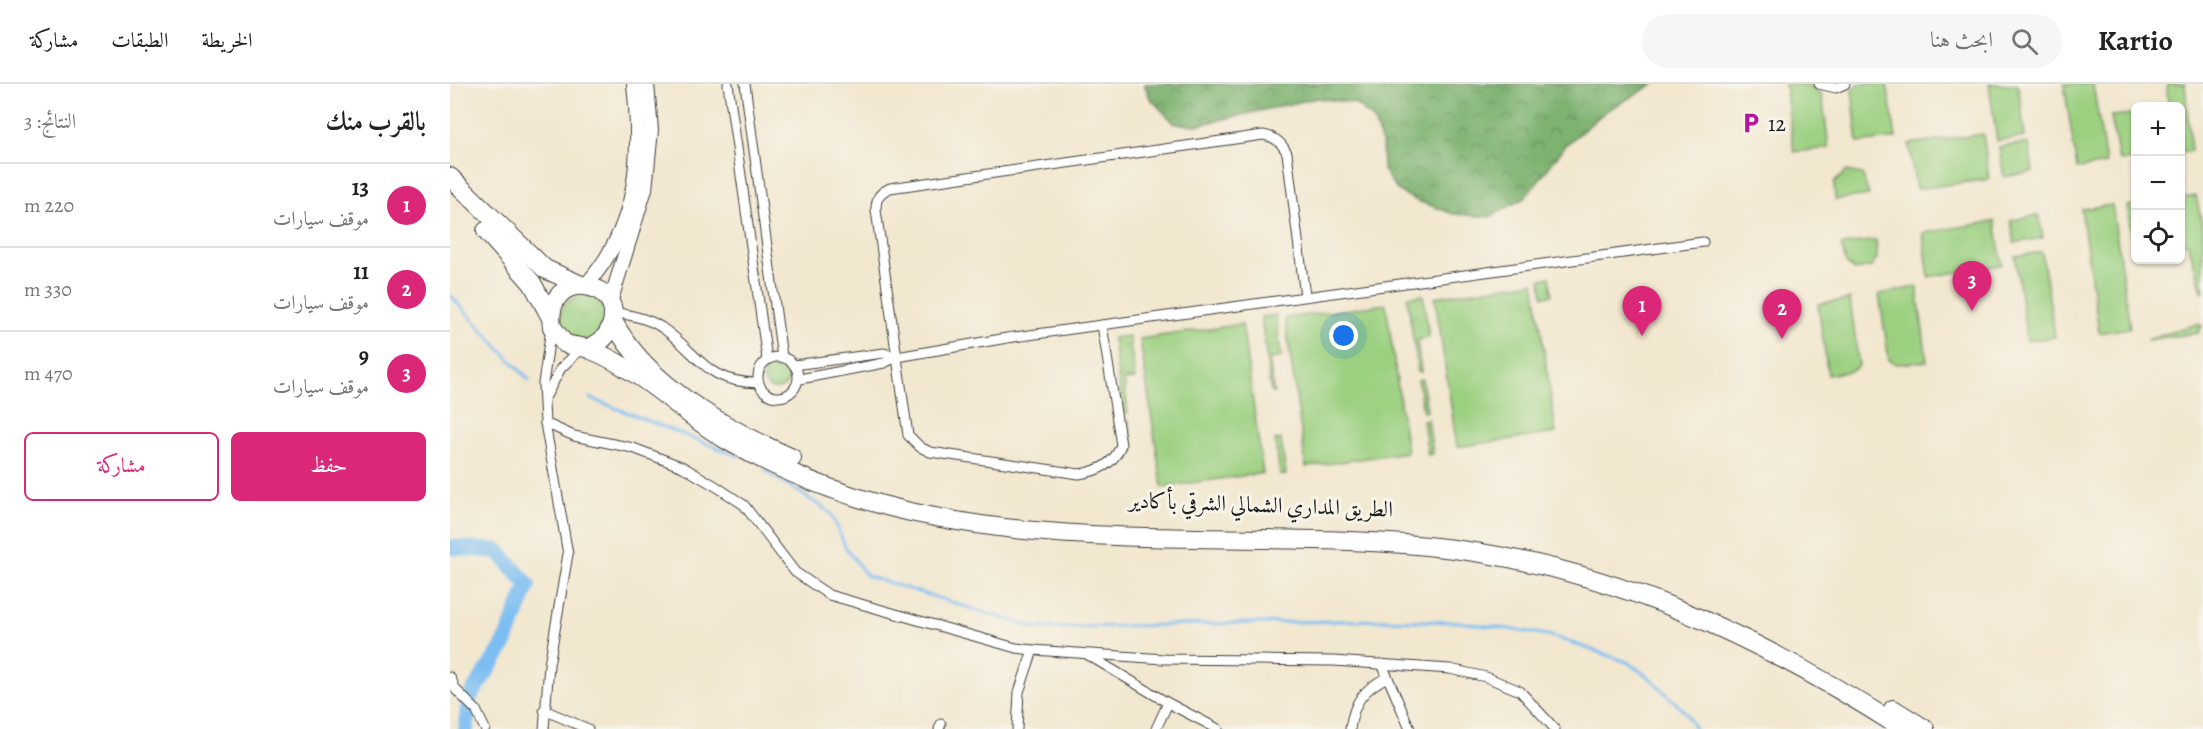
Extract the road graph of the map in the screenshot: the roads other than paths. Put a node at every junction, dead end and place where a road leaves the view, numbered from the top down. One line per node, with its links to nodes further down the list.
1 (634, 84): 10 (street)
2 (647, 84): 12 (street)
3 (728, 84): 18 (street)
4 (745, 84): 16 (street)
5 (1819, 84): 6 (street)
6 (1845, 84)
7 (450, 177): 10 (highway)
8 (450, 192): 13 (highway)
9 (1703, 242): 11 (street)
10 (584, 285): 12 (highway); 13 (highway)
11 (1305, 296): 14 (street); 17 (street)
12 (612, 312): 15 (highway); 21 (street); 41 (highway, الطريق المداري الشمالي الشرقي بأكادير)
13 (551, 321): 15 (highway); 22 (street)
14 (1102, 325): 17 (street); 17 (street)
15 (585, 348): 22 (street); 40 (highway, الطريق المداري الشمالي الشرقي بأكادير)
16 (782, 357): 18 (street); 19 (street)
17 (897, 357): 19 (street); 20 (street)
18 (767, 359): 21 (street)
19 (794, 365): 20 (street)
20 (800, 379): 21 (street)
21 (758, 383)
22 (544, 403): 23 (street)
23 (545, 423): 24 (street); 30 (street)
24 (1033, 650): 25 (street); 34 (street)
25 (1086, 654): 26 (street); 29 (street)
26 (1382, 664): 28 (street); 39 (street)
27 (450, 677): 31 (street)
28 (1387, 677): 37 (street); 38 (street)
29 (1168, 704): 35 (street); 36 (street)
30 (544, 710): 32 (street); 33 (street)
31 (485, 729)
32 (544, 729)
33 (588, 729)
34 (1017, 729)
35 (1156, 729)
36 (1218, 729)
37 (1350, 729)
38 (1410, 729)
39 (1555, 729)
40 (1903, 729)
41 (1925, 729)

